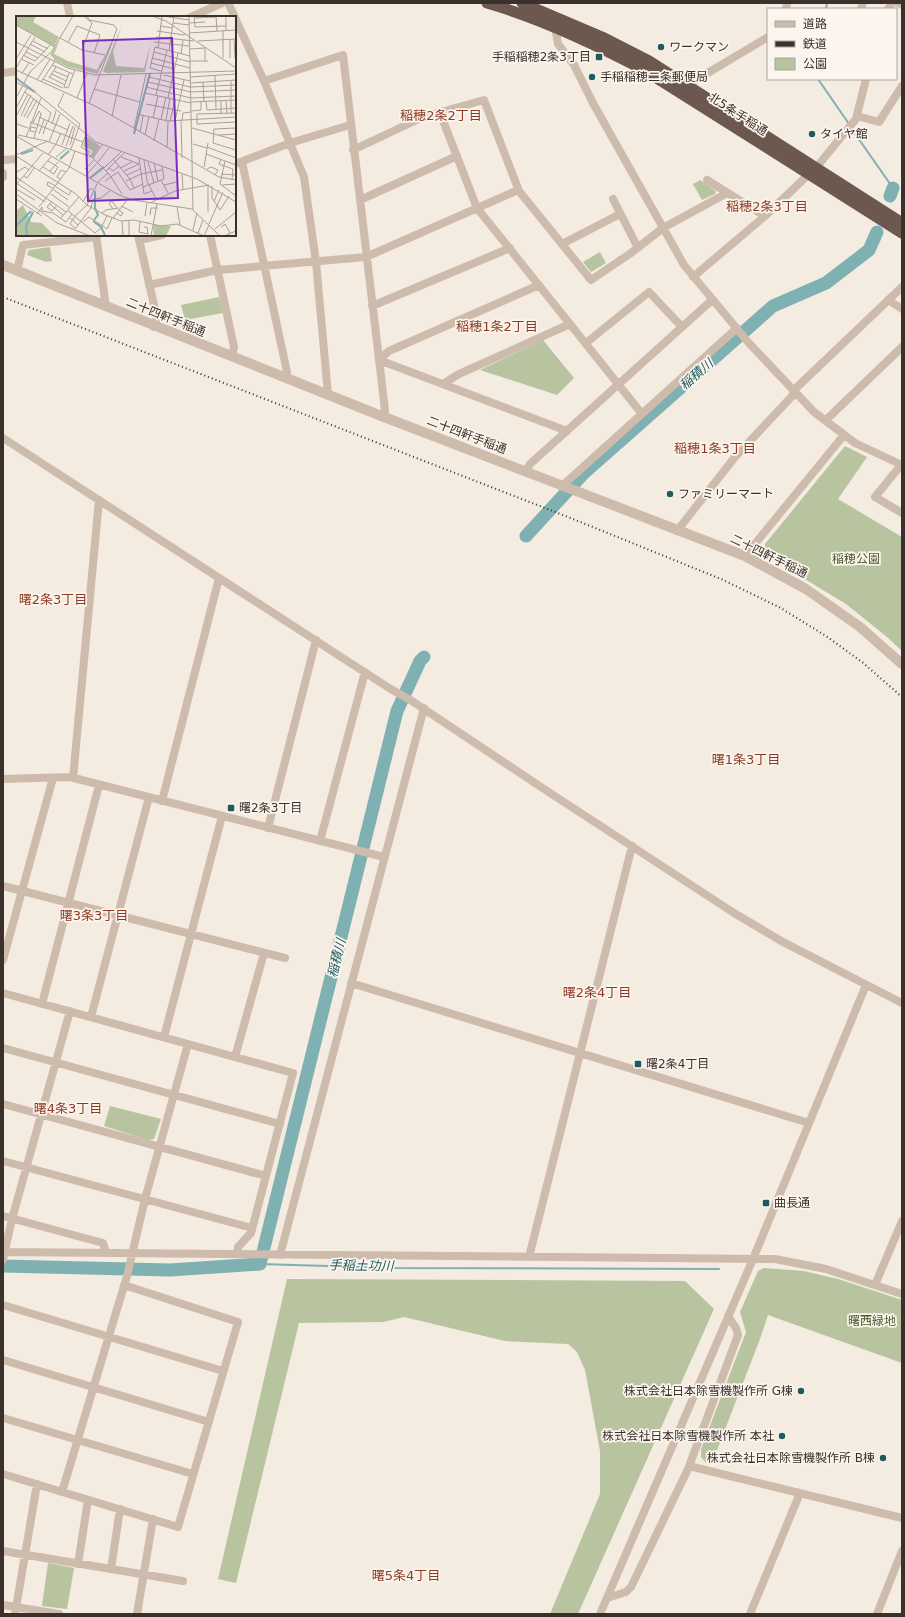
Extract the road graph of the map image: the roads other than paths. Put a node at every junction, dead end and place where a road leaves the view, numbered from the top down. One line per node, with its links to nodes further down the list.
1 (67, 3): 8 (street)
2 (222, 3): 9 (street)
3 (228, 3): 10 (street)
4 (487, 3): 12 (highway, 北5条手稲通)
5 (522, 3): 19 (highway, 北5条手稲通)
6 (898, 3): 7 (street)
7 (902, 6)
8 (70, 16)
9 (193, 16)
10 (234, 16)
11 (236, 19): 17 (street)
12 (555, 27): 19 (highway, 北5条手稲通); 41 (street)
13 (767, 38): 19 (street)
14 (16, 72): 15 (street)
15 (3, 73)
16 (866, 80): 21 (street)
17 (264, 82): 22 (street); 23 (street)
18 (902, 86): 21 (street)
19 (686, 90): 29 (highway, 北5条手稲通)
20 (440, 112): 24 (street); 25 (street); 33 (street)
21 (857, 117): 29 (street)
22 (350, 125): 23 (street); 24 (street)
23 (290, 143): 28 (street); 51 (street)
24 (353, 150): 36 (street)
25 (457, 156): 36 (street); 37 (street)
26 (16, 159): 27 (street)
27 (3, 160)
28 (238, 163): 53 (street)
29 (812, 172): 39 (street); 40 (highway, 北5条手稲通); 42 (highway, 北5条手稲通)
30 (3, 173): 31 (street)
31 (3, 177)
32 (707, 180): 34 (street)
33 (518, 190): 37 (street); 47 (street)
34 (728, 193): 39 (street); 41 (street)
35 (612, 199): 38 (street)
36 (360, 200): 50 (street)
37 (477, 208): 48 (street); 50 (street)
38 (620, 214): 47 (street); 49 (street)
39 (765, 216): 56 (street)
40 (902, 223)
41 (663, 228): 49 (street); 56 (street)
42 (902, 233)
43 (96, 236): 54 (street); 63 (street)
44 (150, 236): 46 (street)
45 (210, 236): 55 (street)
46 (139, 237): 57 (street)
47 (562, 244): 49 (street)
48 (510, 248): 58 (street); 62 (street)
49 (638, 248)
50 (366, 257): 51 (street); 62 (street)
51 (316, 262): 53 (street); 77 (street)
52 (3, 265): 54 (street, 二十四軒手稲通)
53 (264, 267): 55 (street); 73 (street)
54 (17, 270): 63 (street, 二十四軒手稲通)
55 (218, 270): 57 (street); 71 (street)
56 (693, 277): 60 (street)
57 (150, 285): 66 (street)
58 (539, 285): 65 (street); 72 (street)
59 (902, 287): 61 (street)
60 (712, 300): 67 (street); 68 (street)
61 (888, 300): 64 (street); 76 (street)
62 (372, 306): 72 (street)
63 (106, 307): 66 (street, 二十四軒手稲通)
64 (902, 309)
65 (570, 324): 69 (street); 74 (street)
66 (154, 327): 71 (street, 二十四軒手稲通)
67 (682, 327): 69 (street); 75 (street)
68 (737, 329): 76 (street); 78 (street)
69 (586, 343): 75 (street)
70 (902, 347): 80 (street)
71 (232, 357): 73 (street, 二十四軒手稲通)
72 (378, 360): 74 (street); 79 (street)
73 (286, 378): 77 (street, 二十四軒手稲通)
74 (443, 384): 81 (street)
75 (619, 384): 78 (street); 81 (street)
76 (794, 392): 80 (street); 89 (street)
77 (328, 394): 79 (street, 二十四軒手稲通)
78 (642, 414): 86 (street)
79 (384, 417): 85 (street, 二十四軒手稲通)
80 (826, 420): 82 (street)
81 (567, 431): 85 (street)
82 (844, 436): 84 (street); 90 (street)
83 (3, 438): 87 (street)
84 (901, 465): 88 (street)
85 (526, 471): 86 (street, 二十四軒手稲通)
86 (564, 487): 89 (street, 二十四軒手稲通)
87 (99, 500): 91 (street); 97 (street)
88 (902, 513)
89 (677, 531): 90 (street, 二十四軒手稲通)
90 (745, 556): 93 (street, 二十四軒手稲通)
91 (219, 578): 92 (street); 101 (street)
92 (316, 640): 94 (street); 103 (street)
93 (902, 664)
94 (365, 672): 95 (street); 104 (street)
95 (424, 708): 105 (street); 106 (street)
96 (53, 778): 97 (street); 98 (street); 108 (street)
97 (73, 778): 99 (street)
98 (3, 780)
99 (99, 784): 100 (street); 109 (street)
100 (149, 797): 101 (street); 110 (street)
101 (162, 800): 102 (street)
102 (222, 816): 103 (street); 111 (street)
103 (268, 828): 104 (street)
104 (320, 841): 106 (street)
105 (632, 846): 116 (street); 125 (street)
106 (384, 858): 115 (street)
107 (3, 886): 108 (street)
108 (22, 891): 109 (street); 114 (street)
109 (68, 902): 110 (street); 119 (street)
110 (118, 915): 111 (street); 121 (street)
111 (190, 934): 112 (street); 122 (street)
112 (264, 953): 113 (street); 126 (street)
113 (286, 958)
114 (3, 960)
115 (351, 983): 125 (street); 145 (street)
116 (866, 985): 118 (street); 131 (street)
117 (3, 993): 119 (street)
118 (902, 1003)
119 (42, 1004): 120 (street)
120 (70, 1011): 121 (street); 127 (street)
121 (91, 1017): 122 (street)
122 (164, 1037): 123 (street)
123 (188, 1044): 126 (street); 128 (street)
124 (3, 1048): 127 (street)
125 (581, 1053): 131 (street); 147 (street)
126 (236, 1057): 132 (street)
127 (56, 1063): 128 (street); 130 (street)
128 (174, 1095): 132 (street); 133 (street)
129 (3, 1104): 130 (street)
130 (42, 1115): 133 (street); 135 (street)
131 (809, 1123): 148 (street)
132 (280, 1124): 136 (street)
133 (160, 1147): 136 (street); 137 (street)
134 (3, 1161): 135 (street)
135 (26, 1167): 137 (street); 139 (street)
136 (266, 1176): 141 (street)
137 (145, 1199): 141 (street); 146 (street)
138 (3, 1216): 139 (street)
139 (12, 1219): 142 (street); 144 (street)
140 (902, 1221): 150 (street)
141 (252, 1228): 143 (street)
142 (106, 1253): 144 (street); 146 (street)
143 (237, 1254): 145 (street); 146 (street)
144 (3, 1255)
145 (280, 1255): 147 (street)
146 (131, 1256): 149 (street)
147 (529, 1257): 148 (street)
148 (753, 1259): 150 (street); 153 (street)
149 (124, 1285): 154 (street); 156 (street)
150 (875, 1285): 151 (street)
151 (902, 1294)
152 (3, 1304): 154 (street)
153 (728, 1316): 161 (street); 178 (street)
154 (109, 1336): 156 (street); 157 (street)
155 (3, 1360): 157 (street)
156 (223, 1371): 159 (street)
157 (93, 1387): 159 (street); 160 (street)
158 (3, 1418): 160 (street)
159 (208, 1422): 163 (street)
160 (78, 1440): 163 (street); 165 (street)
161 (689, 1466): 166 (street); 178 (street)
162 (3, 1474): 164 (street)
163 (193, 1474): 170 (street)
164 (37, 1484): 165 (street); 173 (street)
165 (62, 1492): 167 (street)
166 (800, 1493): 169 (street); 184 (street)
167 (88, 1500): 168 (street); 174 (street)
168 (120, 1509): 170 (street); 175 (street)
169 (902, 1518)
170 (153, 1519): 176 (street)
171 (3, 1551): 173 (street)
172 (902, 1551): 185 (street)
173 (25, 1555): 174 (street); 180 (street)
174 (78, 1564): 175 (street)
175 (110, 1569): 176 (street)
176 (144, 1575): 177 (street); 182 (street)
177 (183, 1581)
178 (607, 1598): 183 (street)
179 (3, 1605): 180 (street)
180 (16, 1610): 181 (street)
181 (59, 1614)
182 (138, 1614)
183 (600, 1614)
184 (750, 1614)
185 (877, 1614)

